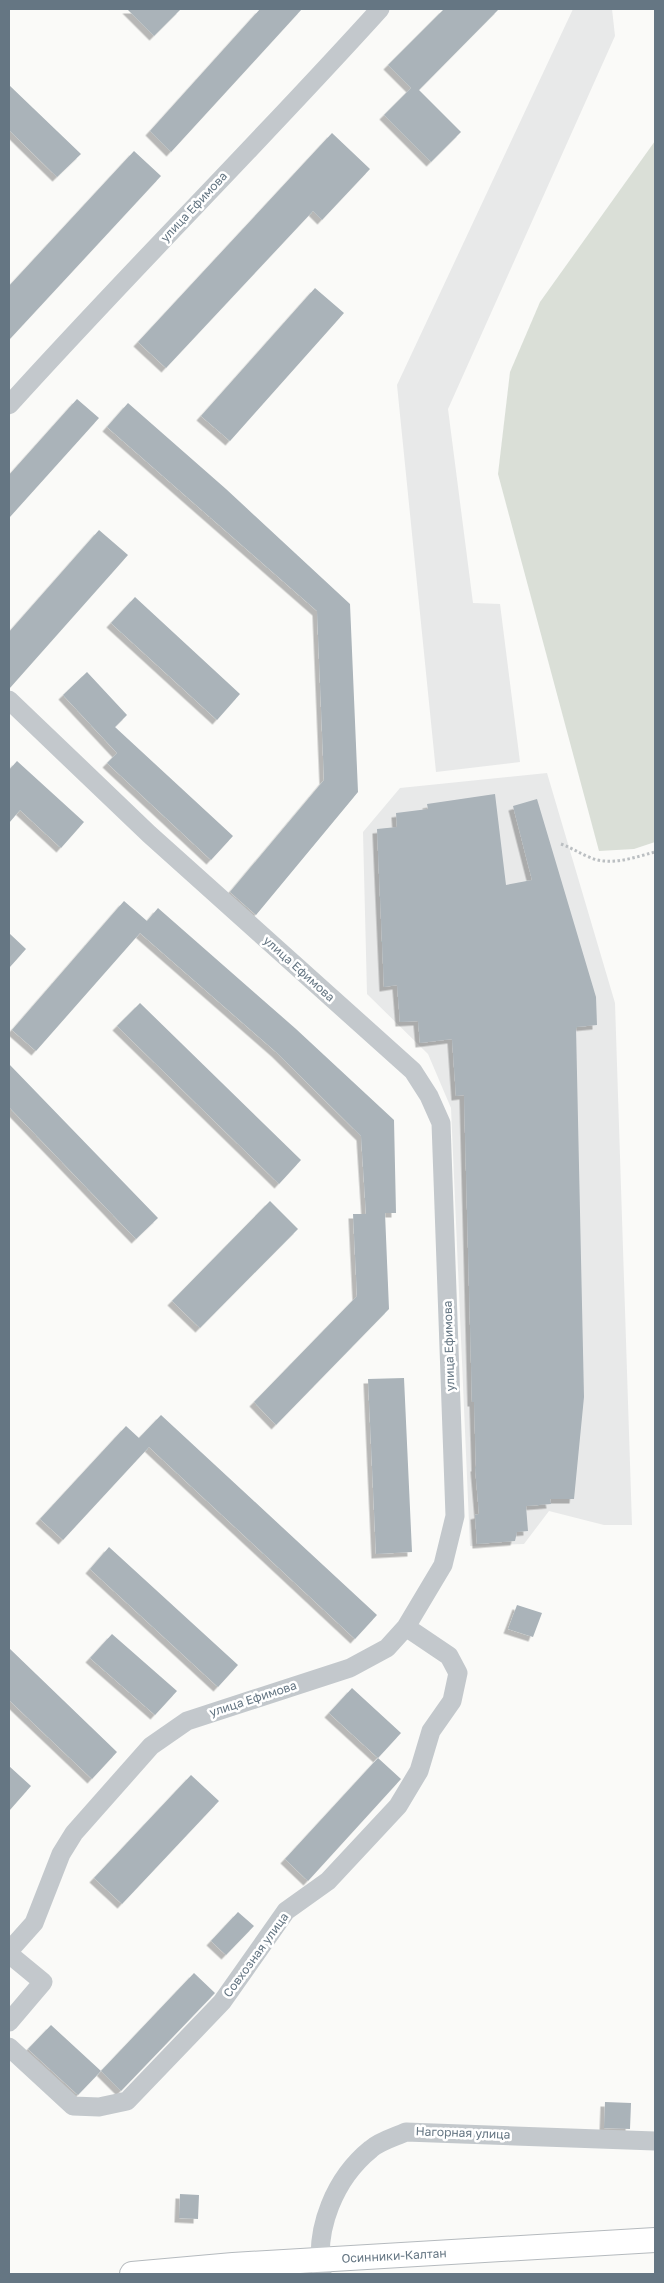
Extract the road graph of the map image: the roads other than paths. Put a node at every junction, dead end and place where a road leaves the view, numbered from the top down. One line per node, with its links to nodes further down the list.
1 (380, 9): 2 (street, улица Ефимова)
2 (9, 405)
3 (9, 700): 4 (street, улица Ефимова)
4 (406, 1627): 5 (street, улица Ефимова); 7 (street, Совхозная улица)
5 (9, 1953): 6 (street)
6 (9, 2022)
7 (9, 2047)
8 (655, 2141): 10 (street, Нагорная улица)
9 (655, 2240): 10 (main road, Осинники-Калтан)
10 (321, 2267): 11 (main road, Осинники-Калтан)
11 (233, 2270): 12 (main road, Осинники-Калтан)
12 (132, 2274)

